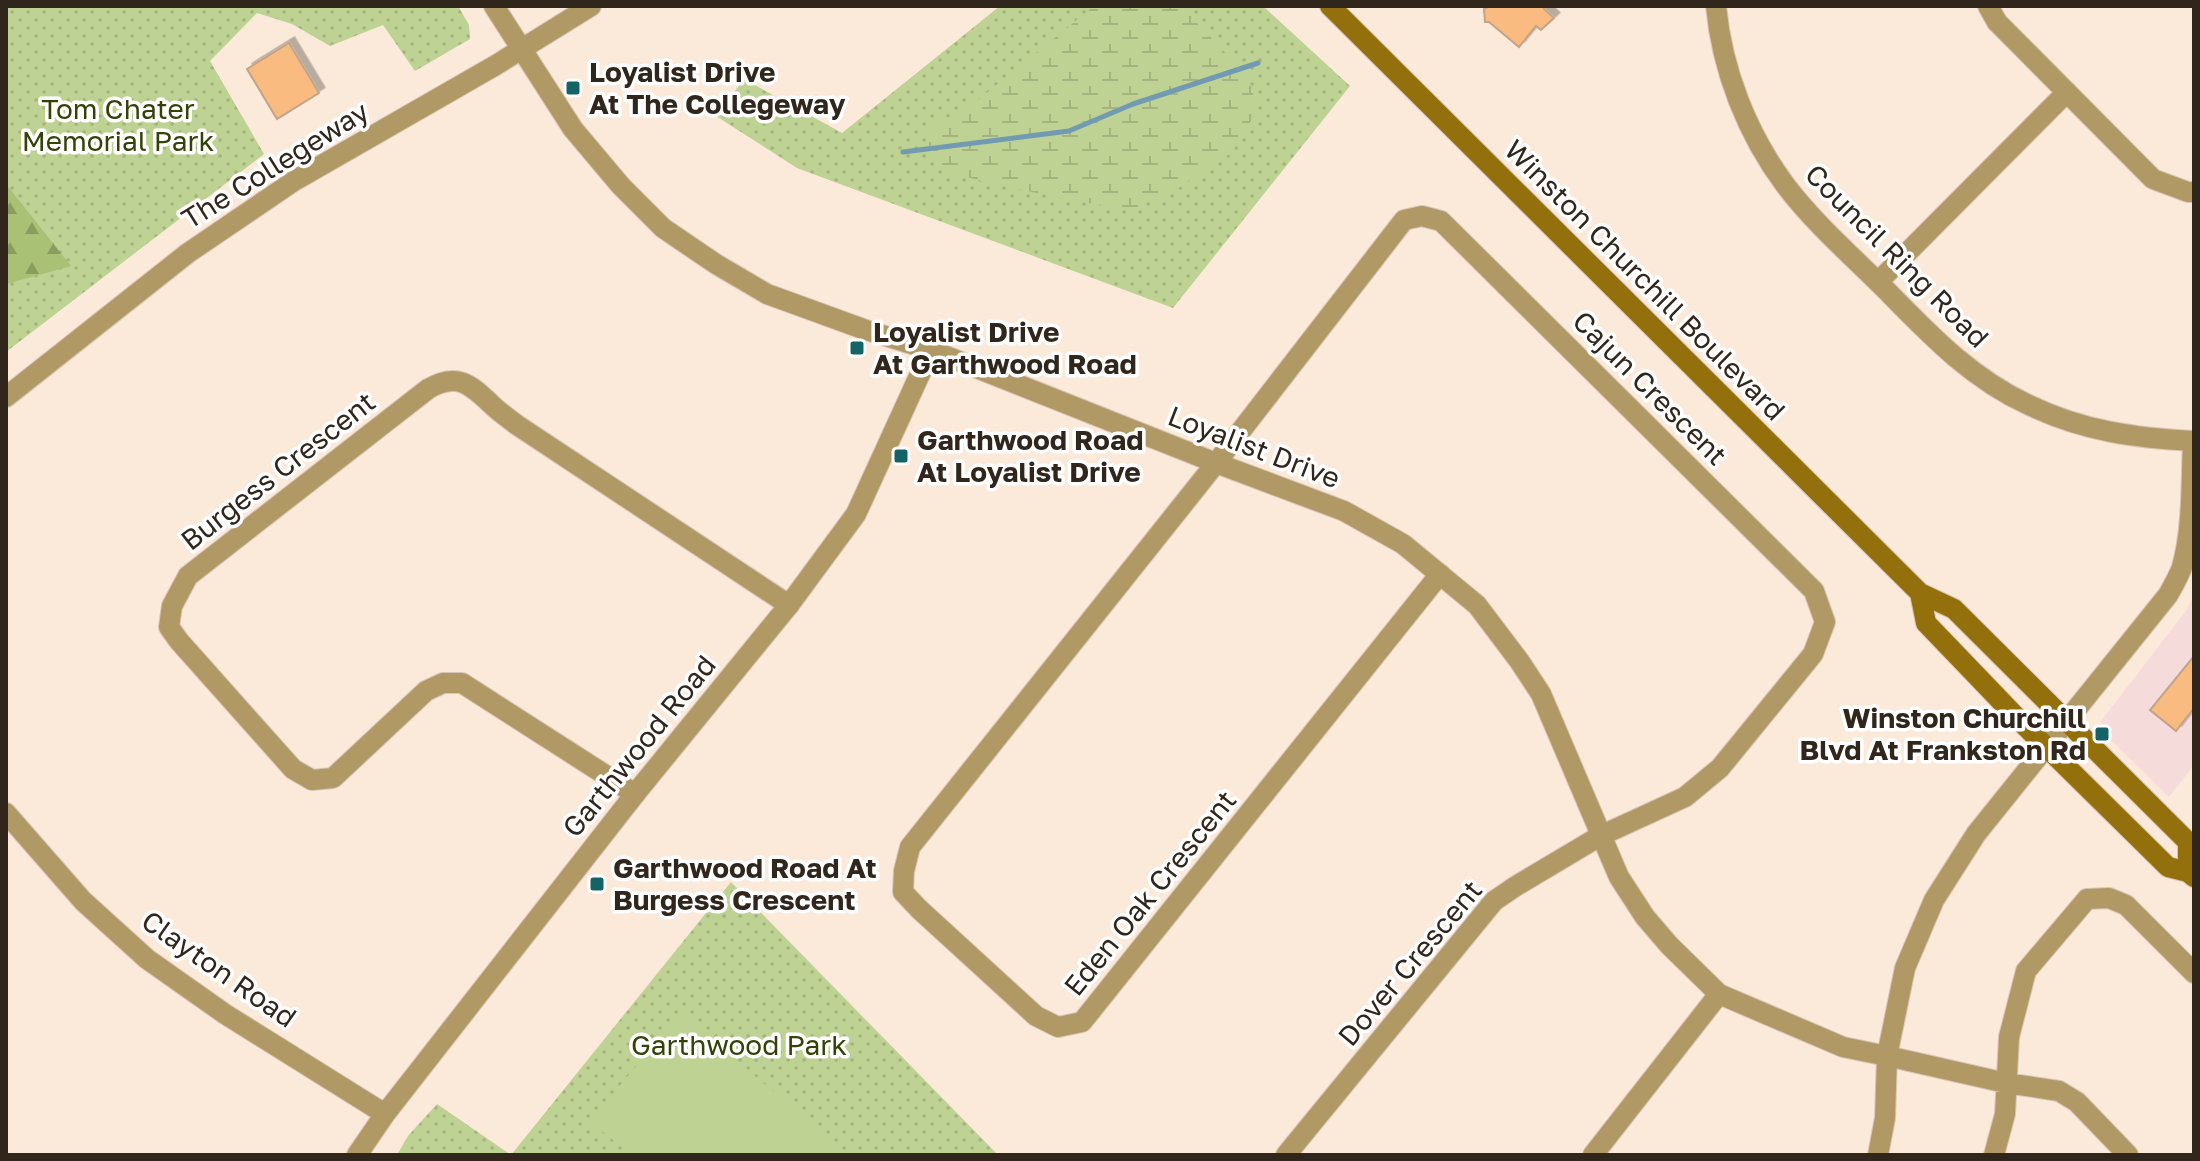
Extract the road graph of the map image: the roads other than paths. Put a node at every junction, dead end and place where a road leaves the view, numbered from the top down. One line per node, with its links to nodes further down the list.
1 (494, 6): 6 (street, Loyalist Drive)
2 (591, 6): 6 (street, The Collegeway)
3 (1330, 6): 15 (main road, Winston Churchill Boulevard)
4 (1716, 6): 9 (street, Council Ring Road)
5 (1988, 6): 7 (street)
6 (521, 49): 10 (street, Loyalist Drive); 11 (street, The Collegeway)
7 (2067, 92): 8 (street); 9 (street)
8 (2194, 192)
9 (1878, 282): 12 (street, Council Ring Road)
10 (931, 350): 13 (street, Loyalist Drive); 16 (street, Garthwood Road)
11 (6, 397)
12 (2194, 442): 17 (street)
13 (1216, 463): 14 (street, Loyalist Drive); 14 (street, Eden Oak Crescent); 21 (street, Cajun Crescent)
14 (1440, 574): 21 (street, Loyalist Drive)
15 (1920, 593): 17 (main road, Winston Churchill Boulevard); 18 (main road, Winston Churchill Boulevard)
16 (789, 605): 19 (street, Garthwood Road); 19 (street, Burgess Crescent)
17 (2067, 721): 18 (street); 22 (main road, Winston Churchill Boulevard)
18 (2046, 747): 22 (main road, Winston Churchill Boulevard); 25 (street)
19 (635, 794): 27 (street, Garthwood Road)
20 (6, 813): 27 (street, Clayton Road)
21 (1600, 836): 24 (street, Loyalist Drive); 29 (street, Dover Crescent)
22 (2191, 874)
23 (2194, 973): 26 (street)
24 (1719, 994): 25 (street, Loyalist Drive); 30 (street)
25 (1887, 1056): 26 (street, Loyalist Drive); 31 (street)
26 (2006, 1083): 32 (street); 33 (street, Loyalist Drive)
27 (385, 1114): 28 (street, Garthwood Road)
28 (357, 1155)
29 (1286, 1155)
30 (1593, 1155)
31 (1878, 1155)
32 (1994, 1155)
33 (2128, 1155)

